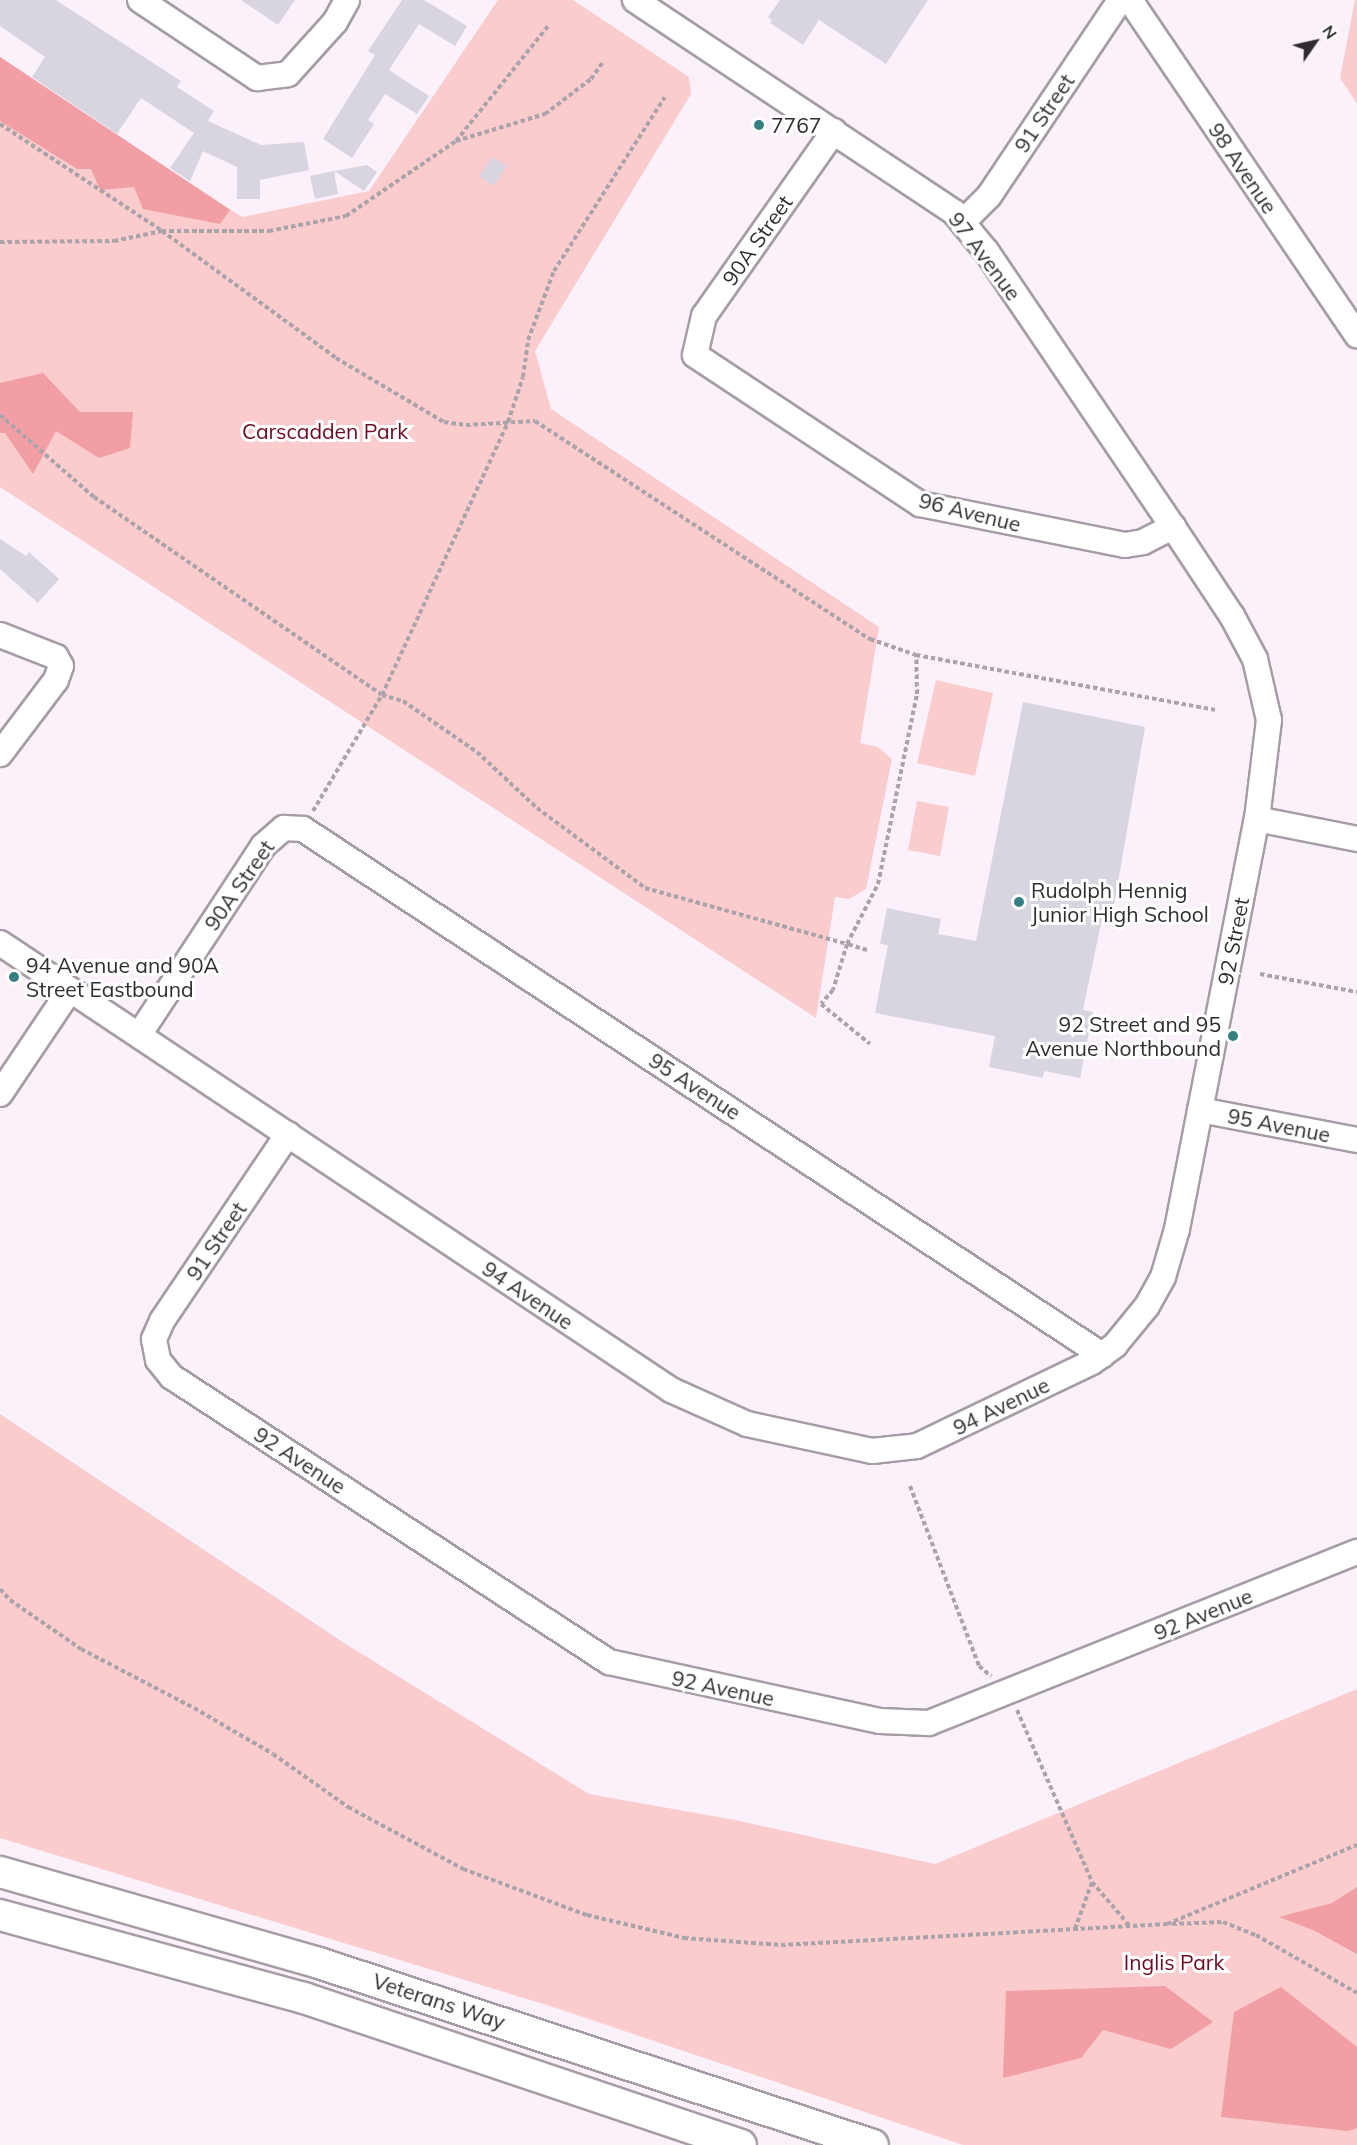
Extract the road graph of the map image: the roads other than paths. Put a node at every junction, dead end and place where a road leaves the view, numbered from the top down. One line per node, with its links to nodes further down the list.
1 (140, 0): 2 (street)
2 (347, 0)
3 (635, 0): 6 (street, 97 Avenue)
4 (1120, 0): 8 (street, 91 Street)
5 (1130, 0): 9 (street, 98 Avenue)
6 (661, 7): 7 (street, 97 Avenue)
7 (834, 131): 8 (street, 97 Avenue); 10 (street, 90A Street)
8 (963, 222): 11 (street, 97 Avenue)
9 (1357, 335)
10 (695, 355): 11 (street, 96 Avenue)
11 (1173, 527): 14 (street, 92 Street)
12 (0, 635): 13 (street)
13 (0, 754)
14 (1257, 819): 16 (street); 21 (street, 92 Street)
15 (293, 829): 19 (street, 90A Street); 25 (street, 95 Avenue)
16 (1357, 839)
17 (0, 943): 18 (street, 94 Avenue)
18 (70, 990): 19 (street, 94 Avenue); 20 (street)
19 (139, 1035): 22 (street, 94 Avenue)
20 (0, 1094)
21 (1200, 1110): 23 (street, 95 Avenue); 25 (street, 92 Street)
22 (288, 1134): 24 (street, 91 Street); 25 (street, 94 Avenue)
23 (1357, 1140)
24 (154, 1351): 26 (street, 92 Avenue)
25 (1102, 1355)
26 (1357, 1552)
27 (0, 1872): 30 (main road, Veterans Way)
28 (0, 1915): 29 (main road, Veterans Way)
29 (741, 2145)
30 (873, 2145)

